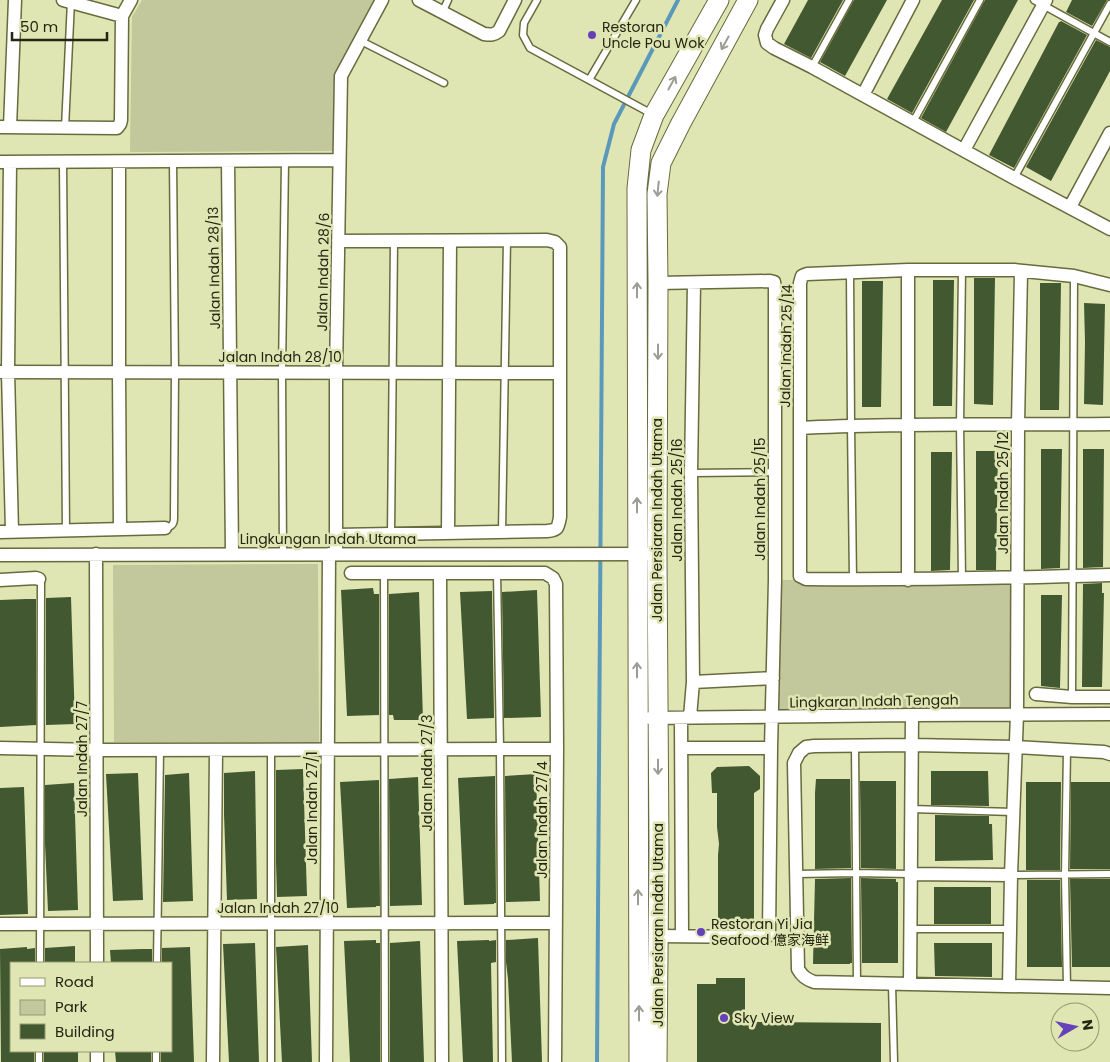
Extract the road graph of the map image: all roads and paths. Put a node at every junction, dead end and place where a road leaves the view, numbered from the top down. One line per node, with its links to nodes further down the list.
1 (15, 0): 29 (street)
2 (131, 0): 19 (street)
3 (382, 0): 21 (street, Jalan Indah 28/6)
4 (419, 0): 18 (street)
5 (448, 0): 18 (lane)
6 (515, 0): 18 (street)
7 (537, 0): 24 (lane)
8 (636, 0): 24 (lane)
9 (719, 0): 27 (main road, Jalan Persiaran Indah Utama, one-way to 9)
10 (748, 0): 52 (main road, Jalan Persiaran Indah Utama, one-way to 52)
11 (783, 0): 23 (street)
12 (849, 0): 23 (lane)
13 (913, 0): 26 (street)
14 (980, 0): 28 (lane)
15 (68, 1): 19 (street); 30 (lane)
16 (1041, 2): 20 (lane); 32 (street)
17 (1110, 4): 20 (lane)
18 (442, 13)
19 (122, 16): 30 (street)
20 (1094, 33): 22 (lane); 40 (lane)
21 (360, 41): 25 (lane); 33 (street, Jalan Indah 28/6)
22 (1110, 42)
23 (812, 67): 26 (street)
24 (589, 80): 27 (lane)
25 (444, 82)
26 (862, 95): 28 (street)
27 (654, 115): 87 (main road, Jalan Persiaran Indah Utama, one-way to 27)
28 (913, 122): 32 (street)
29 (5, 127): 30 (street)
30 (65, 128)
31 (1110, 133): 41 (street)
32 (964, 150): 40 (street)
33 (339, 160): 36 (street); 45 (street, Jalan Indah 28/6)
34 (173, 161): 35 (street); 39 (street); 58 (lane)
35 (228, 161): 36 (street); 59 (street, Jalan Indah 28/13)
36 (285, 161): 60 (lane)
37 (5, 162): 38 (street); 55 (street)
38 (63, 162): 39 (street); 56 (lane)
39 (120, 162): 57 (street)
40 (1014, 178): 41 (street)
41 (1070, 207): 42 (street)
42 (1110, 229)
43 (450, 240): 44 (street); 46 (street); 63 (street)
44 (507, 240): 64 (lane); 65 (street)
45 (338, 241): 46 (street); 61 (street, Jalan Indah 28/6)
46 (394, 241): 62 (lane)
47 (908, 270): 48 (street, Jalan Indah 25/14); 49 (street, Jalan Indah 25/14); 66 (street)
48 (962, 270): 50 (street, Jalan Indah 25/14); 67 (lane)
49 (850, 272): 71 (lane); 72 (street, Jalan Indah 25/14)
50 (1021, 272): 51 (street, Jalan Indah 25/14); 68 (street, Jalan Indah 25/12)
51 (1074, 276): 54 (street, Jalan Indah 25/14); 69 (lane)
52 (658, 283): 53 (street); 88 (main road, Jalan Persiaran Indah Utama, one-way to 88)
53 (694, 283): 73 (street, Jalan Indah 25/15); 74 (street, Jalan Indah 25/16)
54 (1110, 285)
55 (4, 372): 56 (street, Jalan Indah 28/10); 78 (street)
56 (64, 372): 57 (street, Jalan Indah 28/10); 77 (lane)
57 (119, 372): 58 (street, Jalan Indah 28/10); 76 (street)
58 (174, 372): 59 (street, Jalan Indah 28/10); 75 (lane)
59 (230, 372): 60 (street, Jalan Indah 28/10); 84 (street, Jalan Indah 28/13)
60 (282, 372): 61 (street, Jalan Indah 28/10); 85 (lane)
61 (336, 372): 62 (street, Jalan Indah 28/10); 82 (street, Jalan Indah 28/6)
62 (392, 372): 63 (street, Jalan Indah 28/10); 81 (lane)
63 (448, 372): 64 (street, Jalan Indah 28/10); 80 (street)
64 (506, 373): 65 (street, Jalan Indah 28/10); 79 (lane)
65 (560, 373): 79 (street)
66 (908, 424): 67 (street); 71 (street); 101 (street)
67 (960, 424): 68 (street); 99 (lane)
68 (1018, 424): 69 (street); 96 (street, Jalan Indah 25/12)
69 (1073, 424): 70 (street); 95 (lane)
70 (1110, 424)
71 (851, 425): 72 (street); 98 (lane)
72 (800, 428): 98 (street, Jalan Indah 25/14)
73 (776, 472): 74 (lane); 102 (street, Jalan Indah 25/15)
74 (692, 473): 103 (street, Jalan Indah 25/16)
75 (164, 528): 76 (street)
76 (120, 529): 77 (street)
77 (66, 530): 78 (street)
78 (6, 532)
79 (502, 532): 80 (street)
80 (448, 533): 81 (street)
81 (391, 534): 82 (street)
82 (337, 535): 86 (street, Jalan Indah 28/6)
83 (96, 554): 84 (street, Lingkungan Indah Utama); 89 (street, Lingkungan Indah Utama); 124 (street, Jalan Indah 27/7)
84 (232, 554): 85 (street, Lingkungan Indah Utama)
85 (283, 554): 86 (street, Lingkungan Indah Utama)
86 (333, 554): 87 (street, Lingkungan Indah Utama); 128 (street, Jalan Indah 27/1)
87 (637, 554): 88 (street, Lingkungan Indah Utama); 111 (main road, Jalan Persiaran Indah Utama, one-way to 87)
88 (657, 554): 112 (main road, Jalan Persiaran Indah Utama)
89 (0, 555)
90 (384, 573): 91 (street); 93 (street); 129 (lane)
91 (440, 573): 92 (street); 121 (street, Jalan Indah 27/3)
92 (497, 573): 122 (lane); 123 (street, Jalan Indah 27/4)
93 (351, 574)
94 (1110, 575): 95 (street)
95 (1072, 576): 96 (street); 105 (lane)
96 (1018, 578): 99 (street); 107 (street, Jalan Indah 25/12)
97 (39, 579): 100 (street); 118 (lane)
98 (853, 579): 101 (street)
99 (962, 579): 101 (street)
100 (0, 580)
101 (908, 580)
102 (773, 678): 103 (street); 110 (street, Jalan Indah 25/15)
103 (693, 682): 113 (street, Jalan Indah 25/16)
104 (1036, 694): 105 (street)
105 (1072, 697): 106 (street)
106 (1110, 697)
107 (1017, 714): 108 (street, Lingkaran Indah Tengah); 109 (street, Lingkaran Indah Tengah); 116 (street, Jalan Indah 25/12)
108 (1110, 714)
109 (912, 715): 110 (street, Lingkaran Indah Tengah); 115 (street)
110 (772, 717): 113 (street, Lingkaran Indah Tengah); 120 (street, Jalan Indah 25/15)
111 (637, 718): 112 (street, Lingkaran Indah Tengah); 171 (main road, Jalan Persiaran Indah Utama, one-way to 111)
112 (658, 718): 113 (street, Lingkaran Indah Tengah); 153 (main road, Jalan Persiaran Indah Utama, one-way to 153)
113 (686, 718): 119 (street, Jalan Indah 25/16)
114 (855, 745): 115 (street); 134 (lane); 135 (street)
115 (912, 745): 116 (street); 132 (street)
116 (1016, 746): 130 (street); 133 (street, Jalan Indah 25/12)
117 (0, 748): 118 (street)
118 (40, 748): 124 (street); 149 (lane)
119 (681, 748): 120 (street); 154 (street, Jalan Indah 25/16)
120 (771, 748): 154 (street, Jalan Indah 25/15)
121 (442, 749): 122 (street); 129 (street); 145 (street, Jalan Indah 27/3)
122 (500, 749): 123 (street); 146 (lane)
123 (557, 749): 147 (street, Jalan Indah 27/4)
124 (97, 750): 125 (street); 150 (street, Jalan Indah 27/7)
125 (160, 750): 126 (street); 140 (lane)
126 (216, 750): 127 (street); 141 (street)
127 (271, 750): 128 (street); 142 (lane)
128 (328, 750): 129 (street); 143 (street, Jalan Indah 27/1)
129 (385, 750): 144 (lane)
130 (1067, 750): 131 (street); 139 (lane)
131 (1110, 754)
132 (911, 810): 133 (lane); 136 (street)
133 (1013, 812): 138 (street, Jalan Indah 25/12)
134 (856, 873): 135 (lane); 136 (lane); 158 (lane)
135 (797, 874): 158 (street)
136 (910, 874): 138 (street); 151 (street)
137 (1110, 874): 139 (lane)
138 (1011, 875): 139 (lane); 152 (street, Jalan Indah 25/12)
139 (1065, 875): 162 (lane)
140 (158, 923): 141 (street, Jalan Indah 27/10); 150 (street, Jalan Indah 27/10); 157 (lane)
141 (214, 923): 142 (street, Jalan Indah 27/10); 164 (street)
142 (271, 923): 143 (street, Jalan Indah 27/10); 165 (lane)
143 (327, 923): 144 (street, Jalan Indah 27/10); 166 (street, Jalan Indah 27/1)
144 (385, 923): 145 (street, Jalan Indah 27/10); 167 (lane)
145 (442, 923): 146 (street, Jalan Indah 27/10); 168 (street, Jalan Indah 27/3)
146 (501, 923): 147 (street, Jalan Indah 27/10); 169 (lane)
147 (556, 923): 170 (street, Jalan Indah 27/4)
148 (0, 924): 149 (street, Jalan Indah 27/10)
149 (40, 924): 150 (street, Jalan Indah 27/10); 155 (lane)
150 (97, 924): 156 (street, Jalan Indah 27/7)
151 (910, 929): 152 (lane); 160 (street)
152 (1010, 929): 161 (street, Jalan Indah 25/12)
153 (658, 936): 154 (street); 172 (main road, Jalan Persiaran Indah Utama)
154 (682, 936)
155 (40, 962)
156 (97, 962)
157 (157, 962)
158 (857, 983): 159 (street)
159 (892, 984): 160 (street); 173 (lane)
160 (910, 984): 161 (street)
161 (1009, 986): 162 (street)
162 (1067, 988): 163 (street)
163 (1110, 988)
164 (213, 1062)
165 (271, 1062)
166 (326, 1062)
167 (386, 1062)
168 (442, 1062)
169 (502, 1062)
170 (555, 1062)
171 (639, 1062)
172 (657, 1062)
173 (894, 1062)

